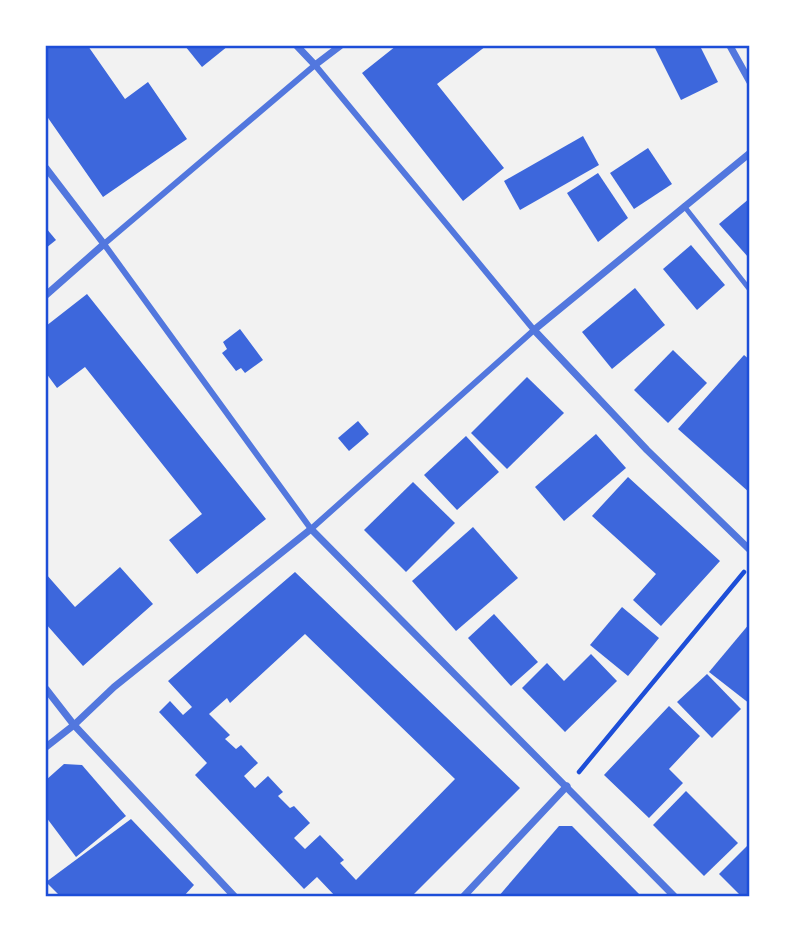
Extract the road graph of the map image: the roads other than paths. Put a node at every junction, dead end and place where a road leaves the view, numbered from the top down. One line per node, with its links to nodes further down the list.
1 (297, 46): 4 (street)
2 (340, 46): 4 (street)
3 (730, 46): 5 (street)
4 (315, 65): 9 (street); 12 (street)
5 (750, 82)
6 (750, 153): 8 (street)
7 (46, 167): 9 (street)
8 (684, 206): 10 (lane); 12 (street)
9 (104, 244): 11 (street); 13 (street)
10 (750, 290)
11 (46, 295)
12 (534, 330): 13 (street); 14 (street)
13 (311, 529): 16 (street); 18 (street)
14 (750, 550)
15 (46, 688): 16 (street)
16 (74, 725): 17 (street); 19 (street)
17 (46, 747)
18 (567, 786): 20 (street); 21 (street)
19 (235, 897)
20 (463, 897)
21 (675, 897)

